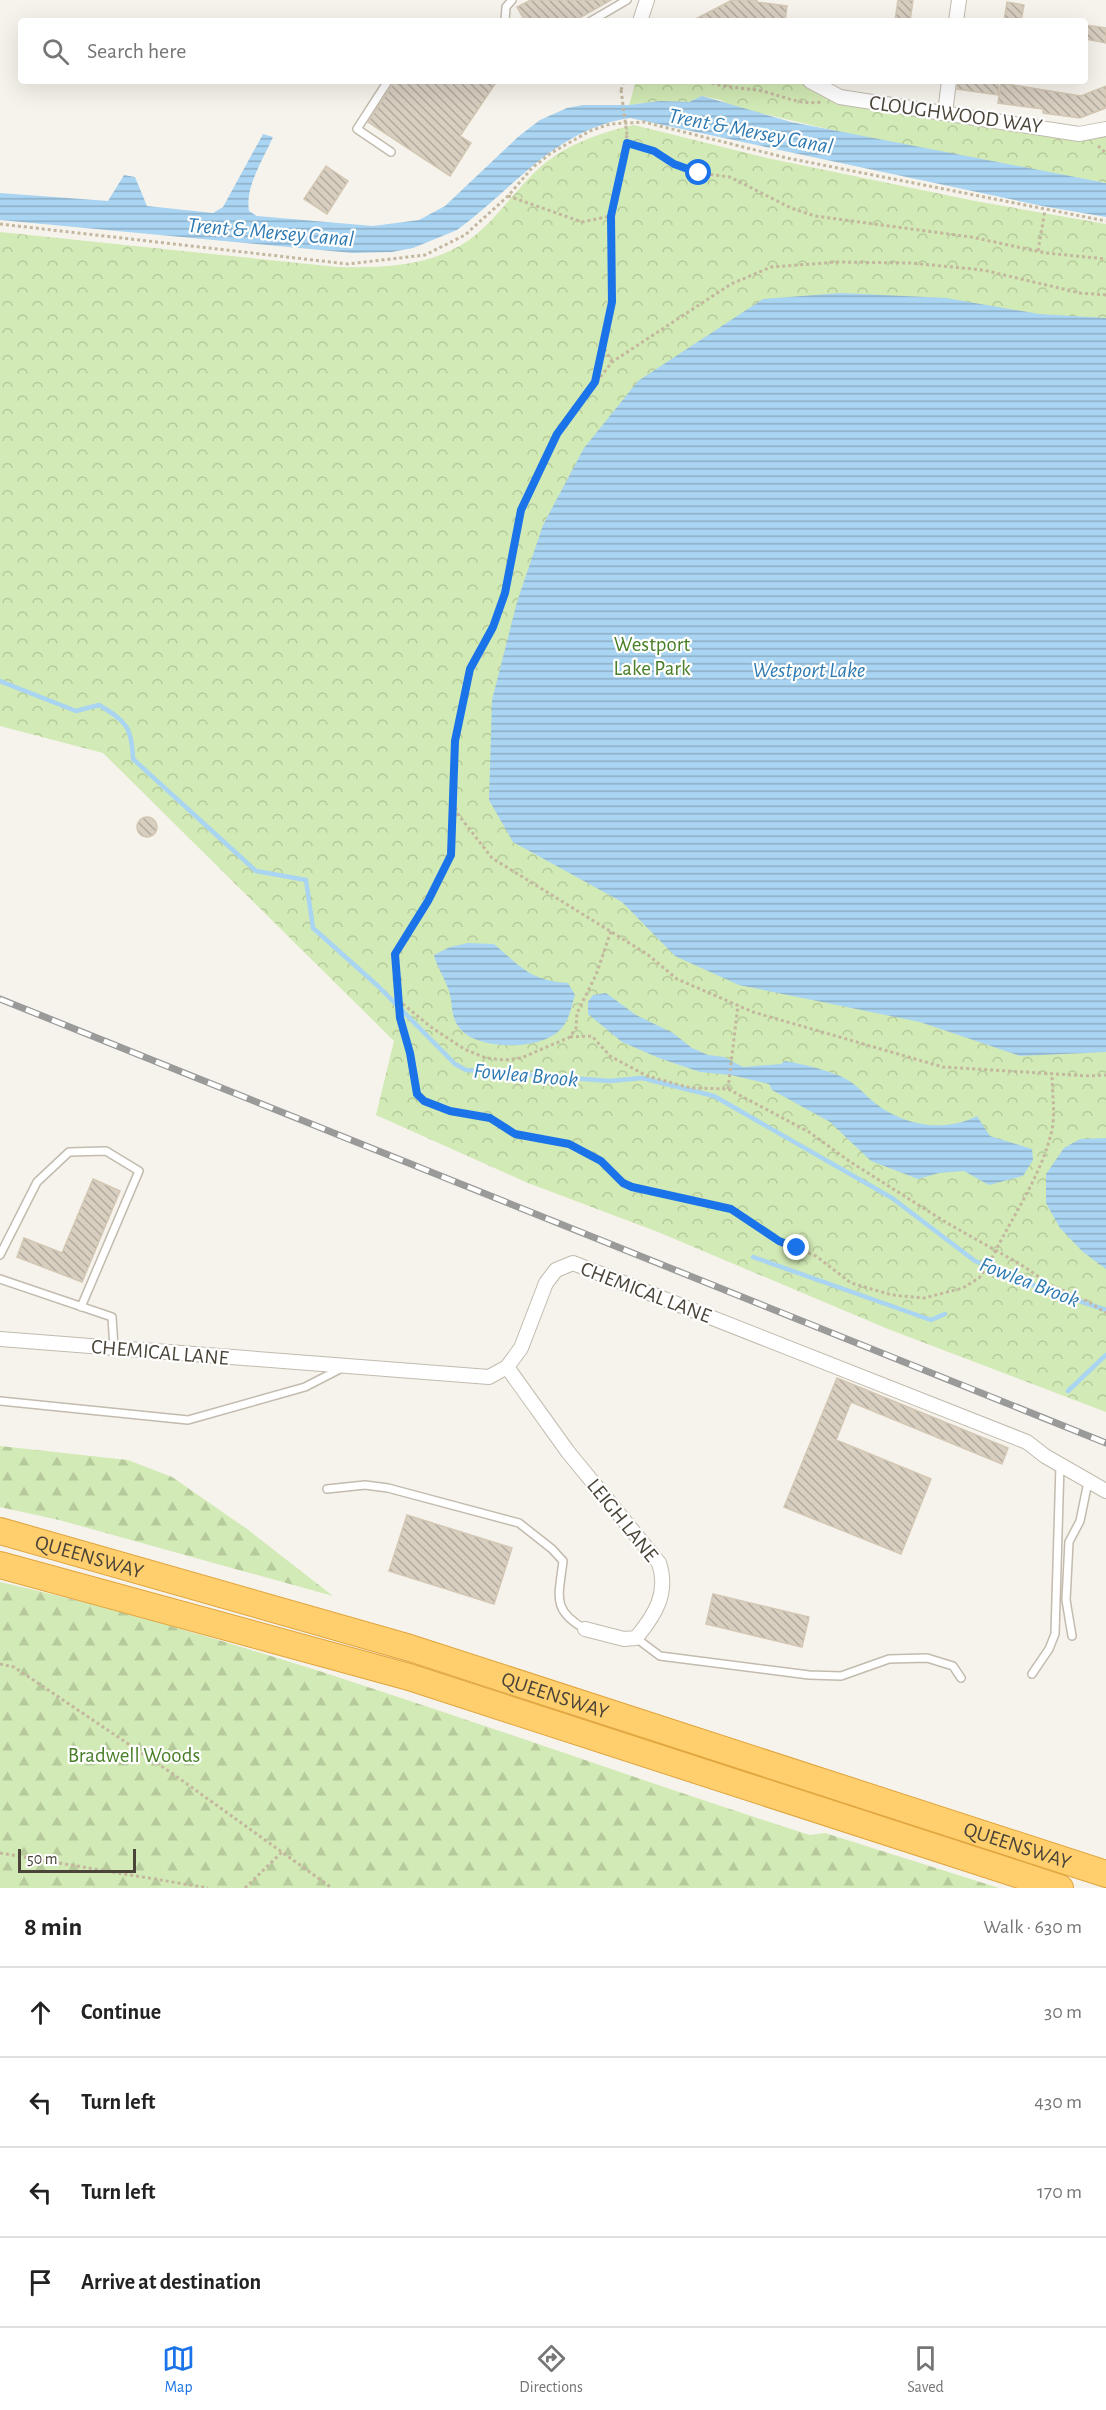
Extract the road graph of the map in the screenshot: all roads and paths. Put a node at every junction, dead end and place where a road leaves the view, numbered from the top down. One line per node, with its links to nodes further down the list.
1 (512, 0): 5 (lane)
2 (627, 0): 6 (lane)
3 (647, 0): 7 (street)
4 (959, 0): 8 (street)
5 (504, 18)
6 (596, 18)
7 (641, 18)
8 (957, 18)
9 (386, 84): 18 (lane)
10 (623, 84): 17 (path, bridge)
11 (714, 84): 14 (path)
12 (816, 84): 14 (street, CLOUGHWOOD WAY)
13 (949, 84): 15 (street)
14 (840, 97): 15 (street, CLOUGHWOOD WAY)
15 (945, 113): 16 (street, CLOUGHWOOD WAY)
16 (1106, 129)
17 (627, 143): 21 (path); 24 (path)
18 (391, 152)
19 (508, 196): 20 (path); 21 (path); 23 (path)
20 (1045, 210): 22 (path); 24 (path)
21 (611, 216): 27 (path)
22 (1106, 221)
23 (0, 224)
24 (1038, 251): 25 (path)
25 (1106, 259)
26 (1106, 295): 28 (path)
27 (604, 348): 28 (path); 29 (path)
28 (612, 362): 29 (path)
29 (595, 382): 30 (path)
30 (451, 791): 31 (path); 32 (path)
31 (611, 930): 33 (path); 34 (path)
32 (397, 1000): 34 (path); 38 (path)
33 (738, 1005): 35 (path); 37 (path)
34 (570, 1037): 37 (path)
35 (1052, 1074): 36 (path); 38 (path)
36 (1106, 1075)
37 (728, 1089): 38 (path)
38 (996, 1250): 42 (path)
39 (0, 1255): 41 (lane)
40 (0, 1279): 41 (lane)
41 (81, 1307): 44 (lane)
42 (1106, 1313)
43 (0, 1339): 44 (street, CHEMICAL LANE)
44 (114, 1348): 45 (street, CHEMICAL LANE)
45 (345, 1366): 46 (street, CHEMICAL LANE); 47 (lane)
46 (507, 1368): 48 (street, CHEMICAL LANE); 56 (street, LEIGH LANE)
47 (0, 1401)
48 (1060, 1465): 49 (street, CHEMICAL LANE); 58 (lane)
49 (1088, 1482): 51 (street, CHEMICAL LANE); 55 (lane)
50 (327, 1489): 54 (lane)
51 (1106, 1491)
52 (0, 1531): 62 (highway, QUEENSWAY)
53 (0, 1564): 66 (highway, QUEENSWAY)
54 (585, 1629): 56 (street)
55 (1072, 1635)
56 (636, 1638): 59 (lane)
57 (0, 1664): 60 (path)
58 (1032, 1674)
59 (961, 1678)
60 (282, 1852): 64 (path); 65 (path)
61 (0, 1853): 63 (path)
62 (1106, 1874)
63 (208, 1888)
64 (245, 1888)
65 (332, 1888)
66 (1060, 1888)

